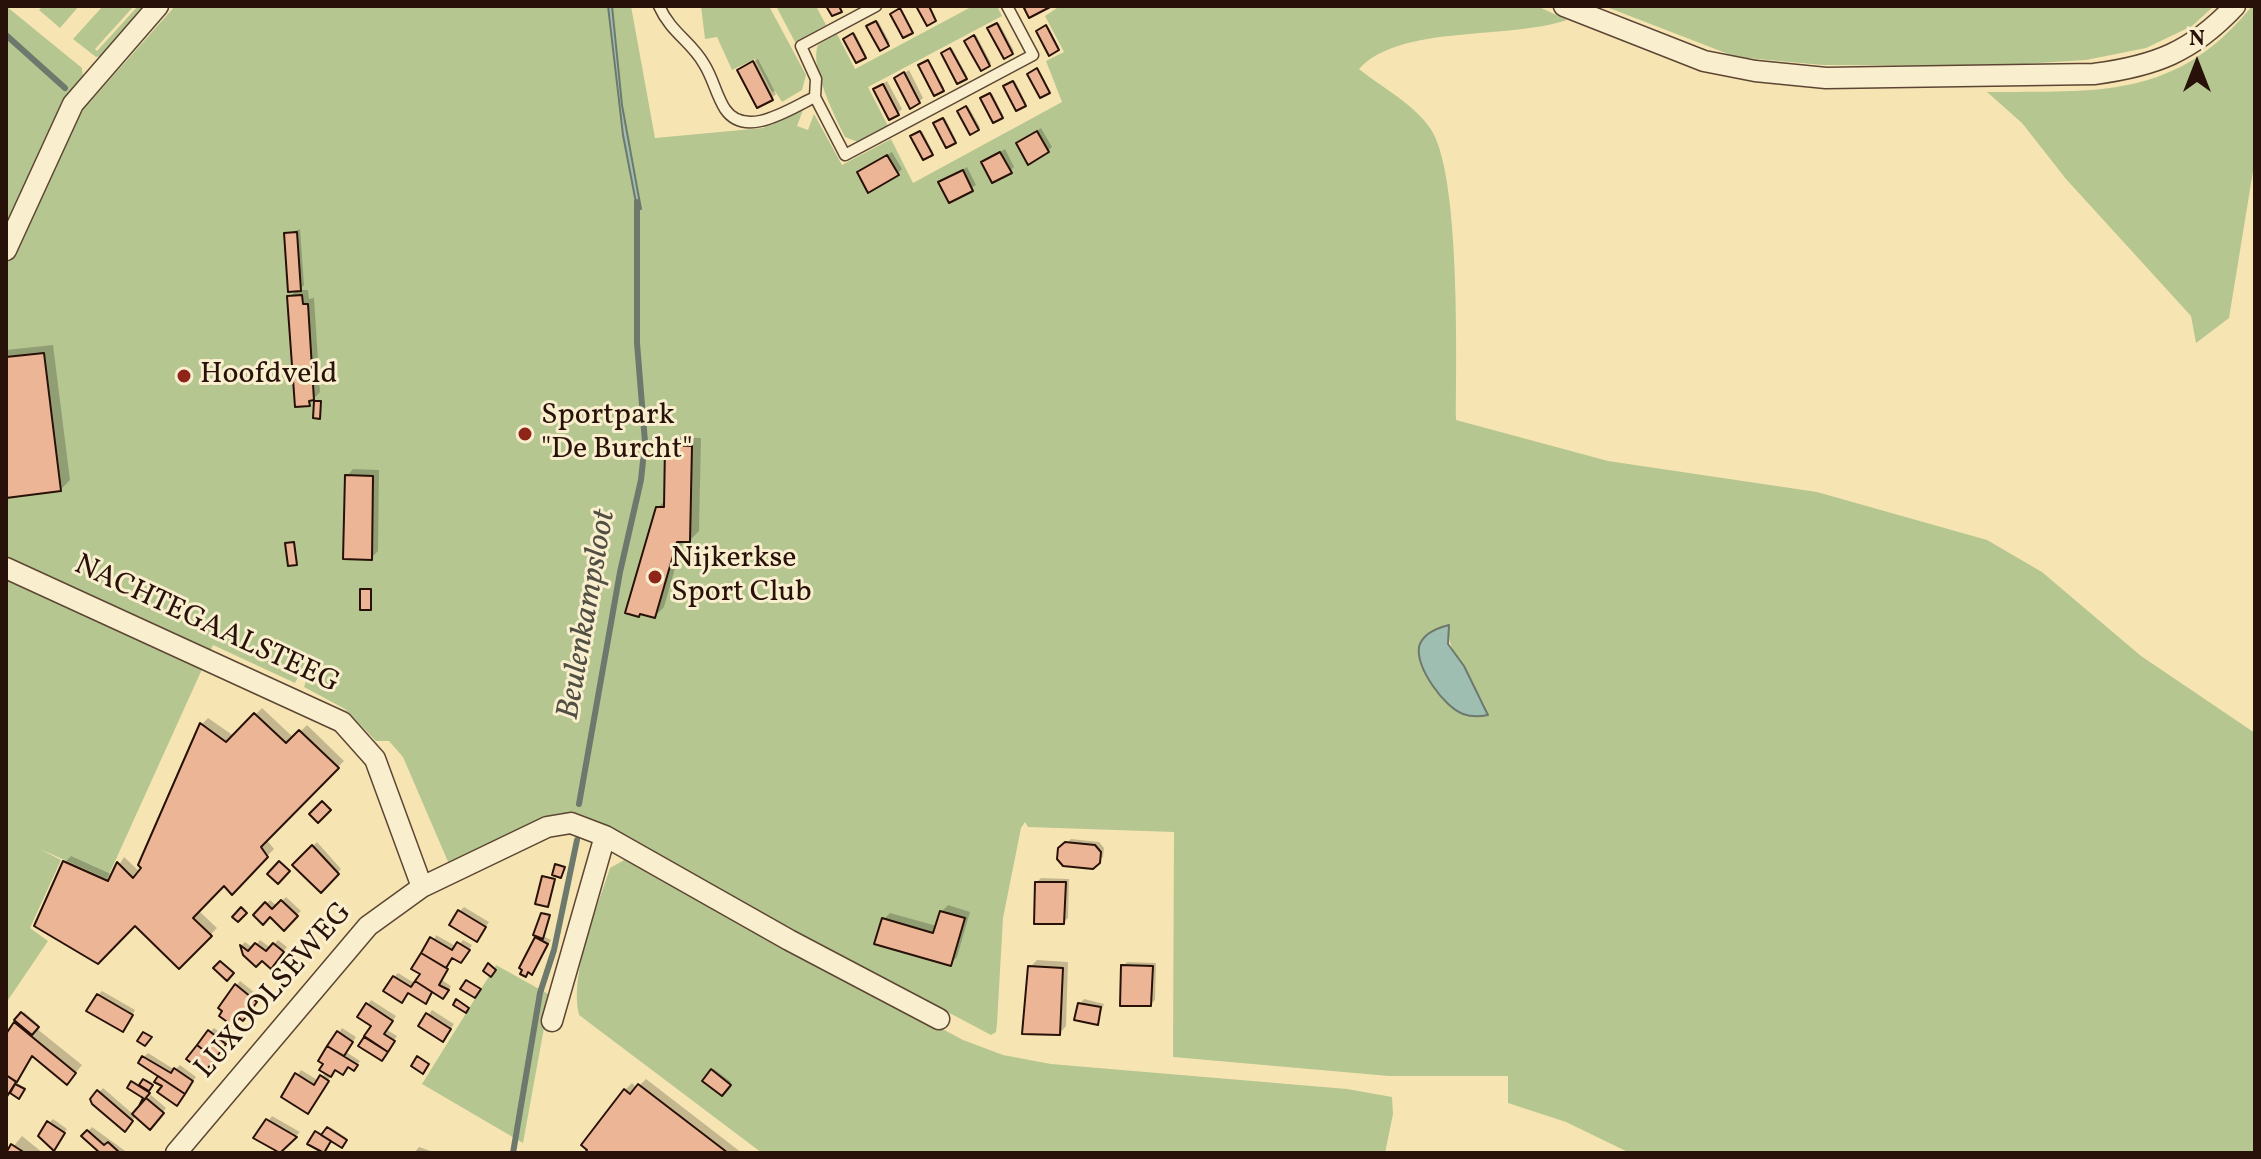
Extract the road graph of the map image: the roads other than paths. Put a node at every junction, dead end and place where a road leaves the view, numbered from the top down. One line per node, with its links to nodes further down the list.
1 (158, 6): 8 (street)
2 (659, 6): 7 (lane)
3 (876, 6): 7 (lane)
4 (1007, 6): 7 (lane)
5 (1564, 6): 6 (street)
6 (2235, 6)
7 (815, 97)
8 (6, 250)
9 (6, 568): 11 (street, NACHTEGAALSTEEG)
10 (605, 836): 11 (street, LUXOOLSEWEG); 12 (street, LUXOOLSEWEG); 13 (street)
11 (422, 887): 14 (street, LUXOOLSEWEG)
12 (939, 1019)
13 (552, 1021)
14 (176, 1153)

